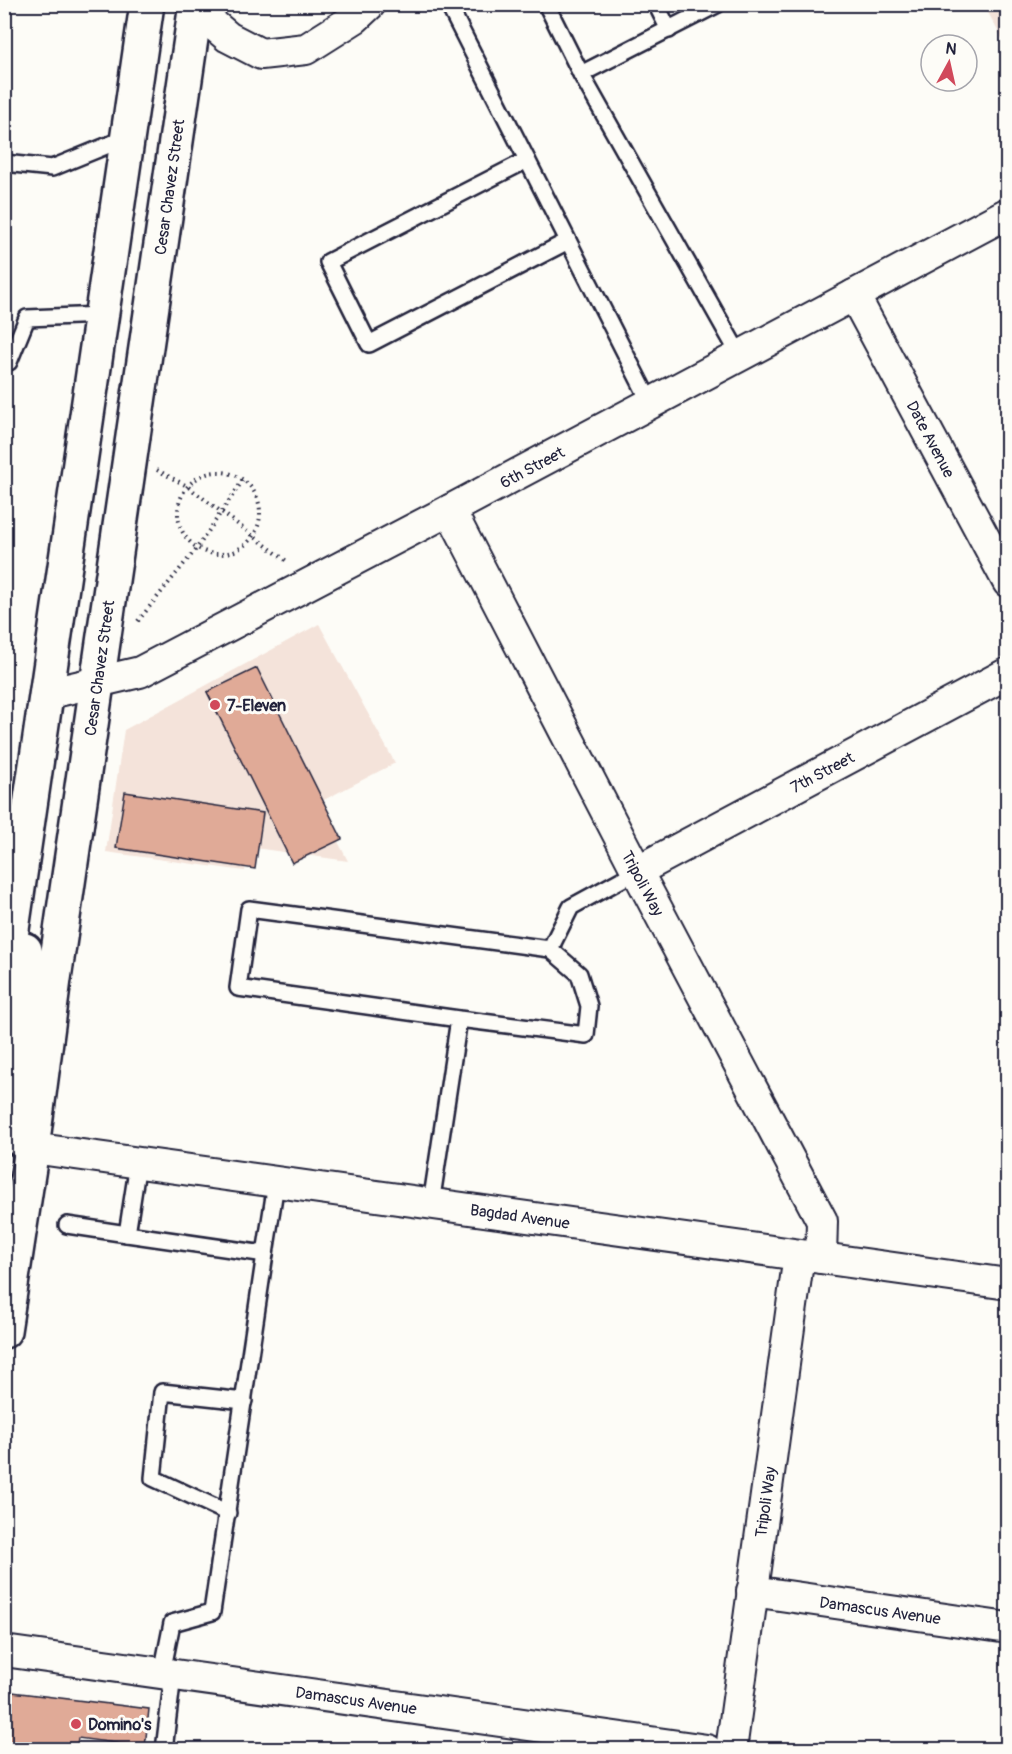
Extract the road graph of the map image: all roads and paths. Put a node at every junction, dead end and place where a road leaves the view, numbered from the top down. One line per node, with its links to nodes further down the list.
1 (147, 4): 10 (main road)
2 (370, 4): 7 (street)
3 (448, 4): 11 (lane)
4 (546, 4): 9 (lane)
5 (656, 4): 8 (lane)
6 (718, 4): 8 (lane)
7 (195, 7): 30 (main road, Cesar Chavez Street)
8 (669, 30): 9 (lane)
9 (580, 74): 17 (lane)
10 (128, 136): 12 (lane); 16 (main road)
11 (527, 160): 14 (lane); 14 (lane)
12 (4, 163)
13 (1008, 213): 15 (street, 6th Street)
14 (568, 241): 19 (lane)
15 (854, 296): 17 (street, 6th Street); 27 (street, Date Avenue)
16 (102, 315): 18 (lane); 31 (main road)
17 (740, 356): 19 (street, 6th Street)
18 (4, 363)
19 (651, 404): 22 (street, 6th Street)
20 (243, 480): 21 (path); 23 (path); 24 (path)
21 (187, 486): 23 (path); 25 (path)
22 (450, 510): 26 (street, 6th Street); 32 (street, Tripoli Way)
23 (221, 512): 24 (path); 25 (path)
24 (252, 536): 25 (path); 26 (path)
25 (197, 548): 28 (path)
26 (314, 581): 30 (street, 6th Street)
27 (1008, 582)
28 (132, 629)
29 (1008, 673): 32 (street, 7th Street)
30 (97, 682): 31 (street, 6th Street); 37 (main road, Cesar Chavez Street)
31 (46, 694): 33 (main road)
32 (637, 871): 34 (lane); 44 (street, Tripoli Way)
33 (16, 901): 35 (main road); 37 (main road)
34 (550, 949): 36 (lane); 36 (lane)
35 (4, 984)
36 (459, 1019): 40 (lane)
37 (32, 1148): 38 (street, Bagdad Avenue); 46 (main road, Cesar Chavez Street)
38 (138, 1163): 39 (street, Bagdad Avenue); 42 (lane)
39 (276, 1183): 40 (street, Bagdad Avenue); 43 (lane)
40 (431, 1204): 44 (street, Bagdad Avenue)
41 (67, 1225): 42 (lane)
42 (126, 1234): 43 (lane)
43 (265, 1254): 47 (lane)
44 (810, 1257): 45 (street, Bagdad Avenue); 49 (street, Tripoli Way)
45 (1008, 1284)
46 (4, 1331)
47 (244, 1401): 48 (lane); 48 (lane)
48 (228, 1513): 52 (lane)
49 (752, 1591): 50 (street, Damascus Avenue); 55 (street, Tripoli Way)
50 (1008, 1628)
51 (4, 1651): 52 (street, Damascus Avenue)
52 (167, 1674): 53 (lane); 54 (street, Damascus Avenue)
53 (164, 1749)
54 (707, 1749)
55 (730, 1749)

